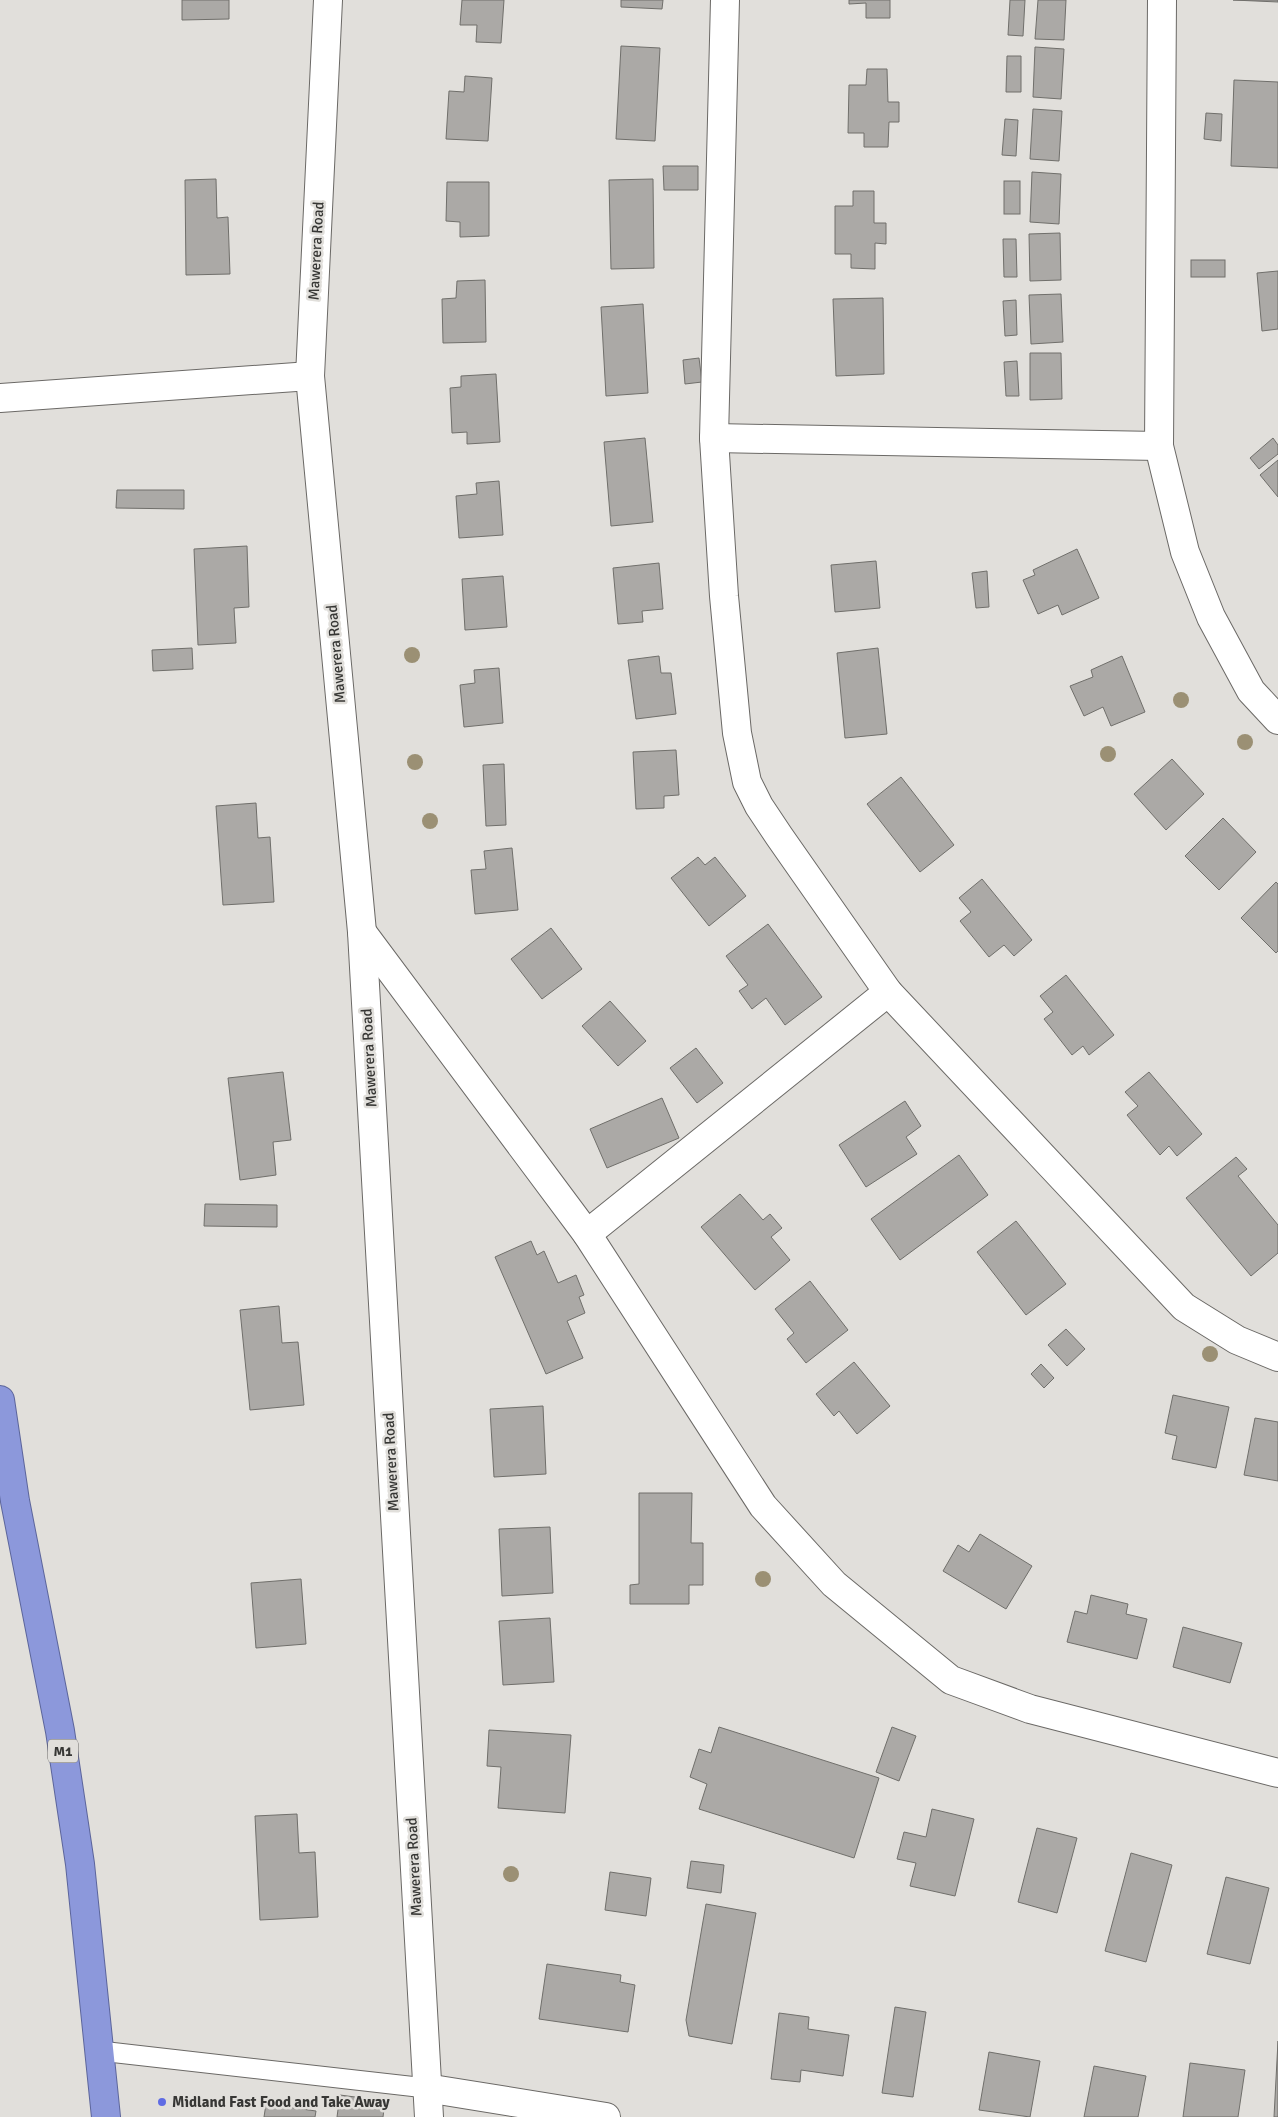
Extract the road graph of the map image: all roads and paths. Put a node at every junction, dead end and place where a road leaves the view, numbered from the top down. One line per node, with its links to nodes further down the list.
1 (328, 0): 4 (street, Mawerera Road)
2 (725, 0): 6 (street)
3 (1162, 0): 7 (street)
4 (310, 376): 5 (street); 9 (street, Mawerera Road)
5 (0, 398)
6 (714, 438): 7 (street); 10 (street)
7 (1159, 446): 8 (street)
8 (1278, 720)
9 (362, 932): 11 (street); 17 (street, Mawerera Road)
10 (888, 992): 11 (street); 12 (street)
11 (587, 1234): 15 (street)
12 (1278, 1357)
13 (0, 1400): 14 (highway, M1)
14 (8, 1500): 16 (highway, M1)
15 (1278, 1772)
16 (100, 2051): 17 (lane); 18 (highway, M1)
17 (426, 2088): 19 (street, Mawerera Road); 20 (street)
18 (104, 2113)
19 (429, 2117)
20 (606, 2117)

